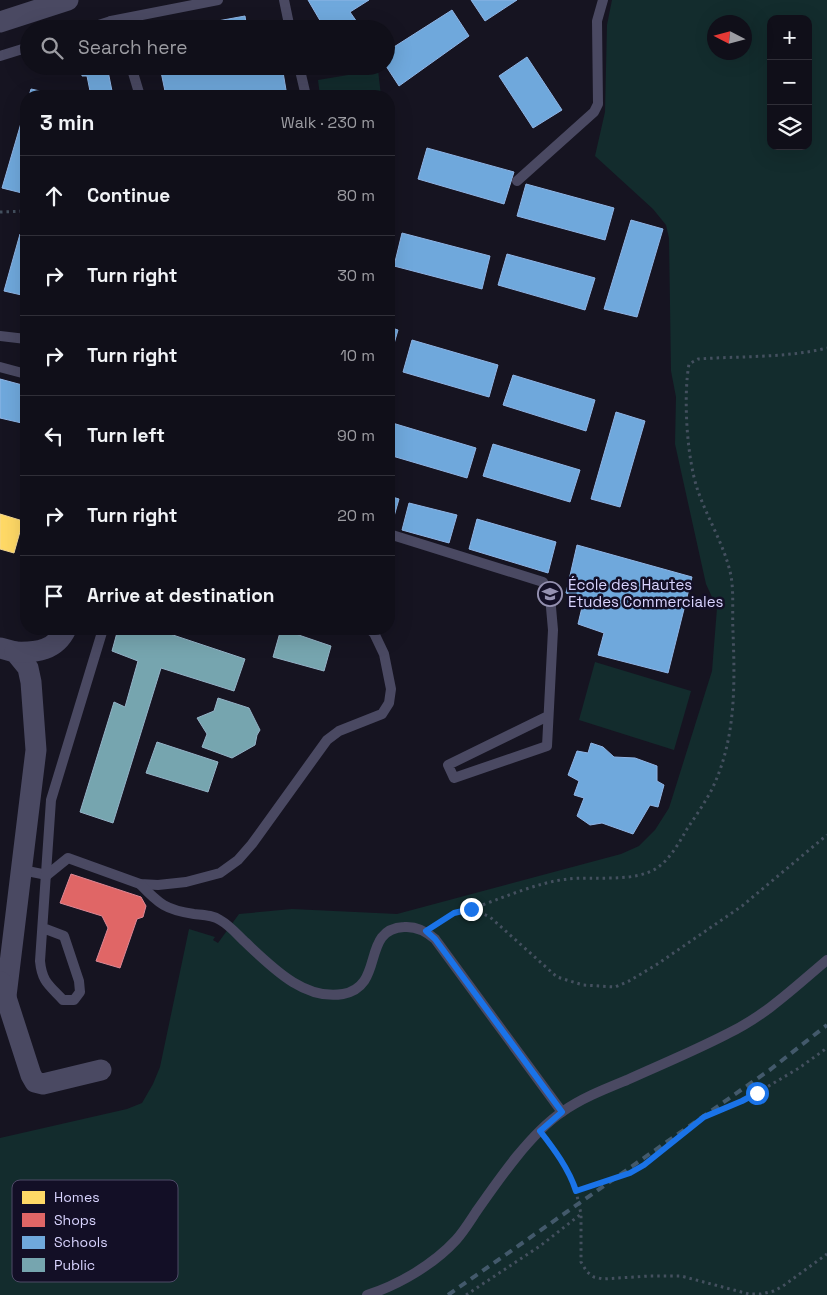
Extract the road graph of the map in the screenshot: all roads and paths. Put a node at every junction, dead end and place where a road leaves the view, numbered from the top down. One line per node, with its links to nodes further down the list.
1 (68, 0): 7 (street)
2 (218, 0): 5 (lane)
3 (284, 0): 6 (lane)
4 (603, 0): 14 (lane)
5 (134, 20)
6 (288, 20)
7 (0, 22)
8 (20, 50): 9 (lane)
9 (0, 56)
10 (134, 75): 12 (lane)
11 (301, 75): 13 (lane)
12 (138, 90)
13 (305, 90)
14 (517, 181)
15 (20, 211): 16 (path)
16 (0, 212)
17 (0, 336): 18 (lane)
18 (20, 338)
19 (827, 348): 32 (path)
20 (0, 367): 21 (lane)
21 (20, 372)
22 (395, 536): 27 (lane)
23 (62, 635): 26 (street)
24 (101, 635): 30 (lane)
25 (375, 635): 31 (lane)
26 (8, 650): 29 (street)
27 (548, 716): 27 (lane)
28 (827, 835): 32 (path)
29 (22, 870): 30 (lane); 36 (street)
30 (47, 875): 31 (lane); 33 (lane)
31 (140, 884): 34 (lane)
32 (471, 909): 34 (path)
33 (43, 928): 33 (lane)
34 (426, 931): 39 (lane)
35 (827, 960): 39 (lane)
36 (3, 988): 38 (street)
37 (827, 1048): 41 (path)
38 (101, 1070)
39 (562, 1112): 40 (lane)
40 (540, 1131): 41 (path); 44 (lane)
41 (576, 1191): 42 (path)
42 (581, 1214): 43 (path); 45 (path)
43 (827, 1254)
44 (367, 1295)
45 (466, 1295)

